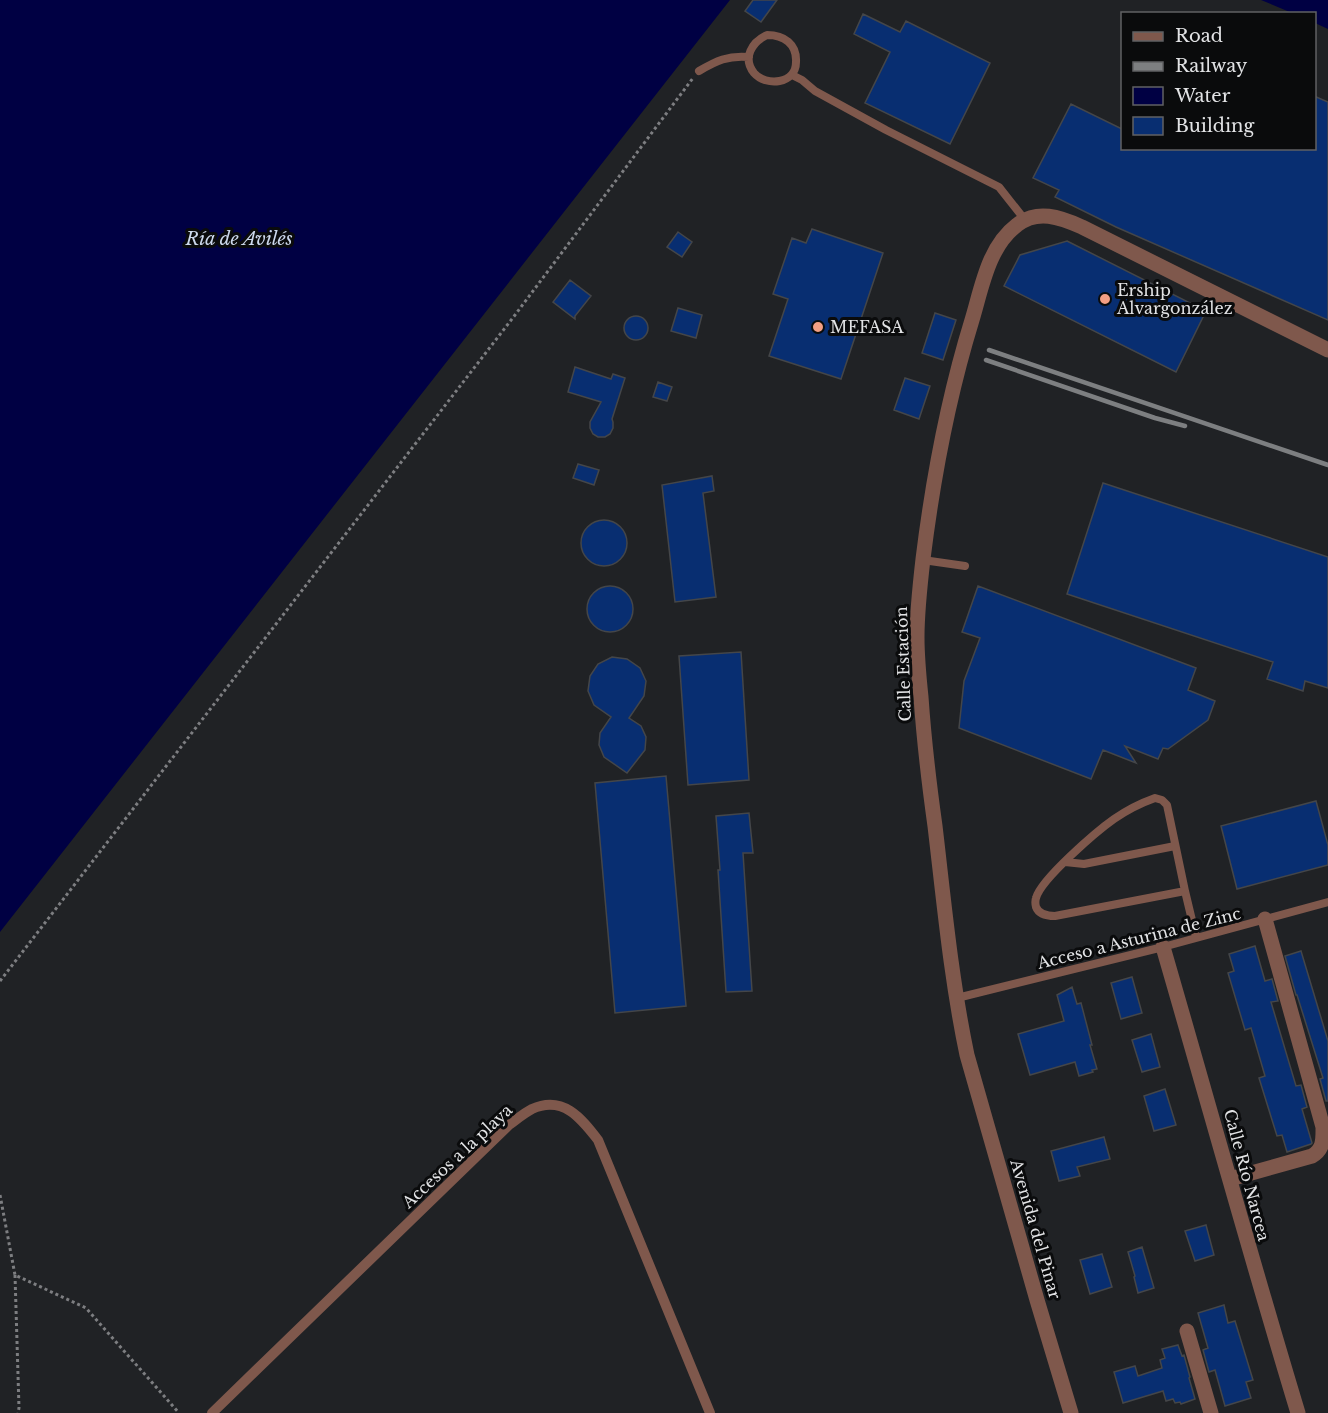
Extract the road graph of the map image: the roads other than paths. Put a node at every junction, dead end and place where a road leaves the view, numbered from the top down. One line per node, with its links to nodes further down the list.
1 (749, 57): 2 (lane); 3 (lane); 3 (lane)
2 (699, 70)
3 (792, 75): 4 (lane)
4 (1025, 220): 5 (street); 6 (street, Calle Estación)
5 (1328, 350)
6 (923, 560): 7 (lane); 15 (street, Calle Estación)
7 (965, 566)
8 (1175, 846): 9 (lane); 9 (lane); 10 (lane)
9 (1065, 862): 10 (lane)
10 (1185, 891): 13 (lane)
11 (1328, 902): 12 (lane, Acceso a Asturina de Zinc)
12 (1265, 919): 13 (lane, Acceso a Asturina de Zinc); 17 (street)
13 (1196, 937): 14 (lane, Acceso a Asturina de Zinc)
14 (1163, 946): 15 (lane, Acceso a Asturina de Zinc); 17 (street, Calle Río Narcea)
15 (957, 998): 16 (street, Calle Estación)
16 (967, 1055): 21 (street, Avenida del Pinar)
17 (1230, 1179): 23 (street, Calle Río Narcea)
18 (1187, 1331): 22 (street)
19 (212, 1413): 20 (street, Accesos a la playa)
20 (710, 1413)
21 (1071, 1413)
22 (1212, 1413)
23 (1298, 1413)

